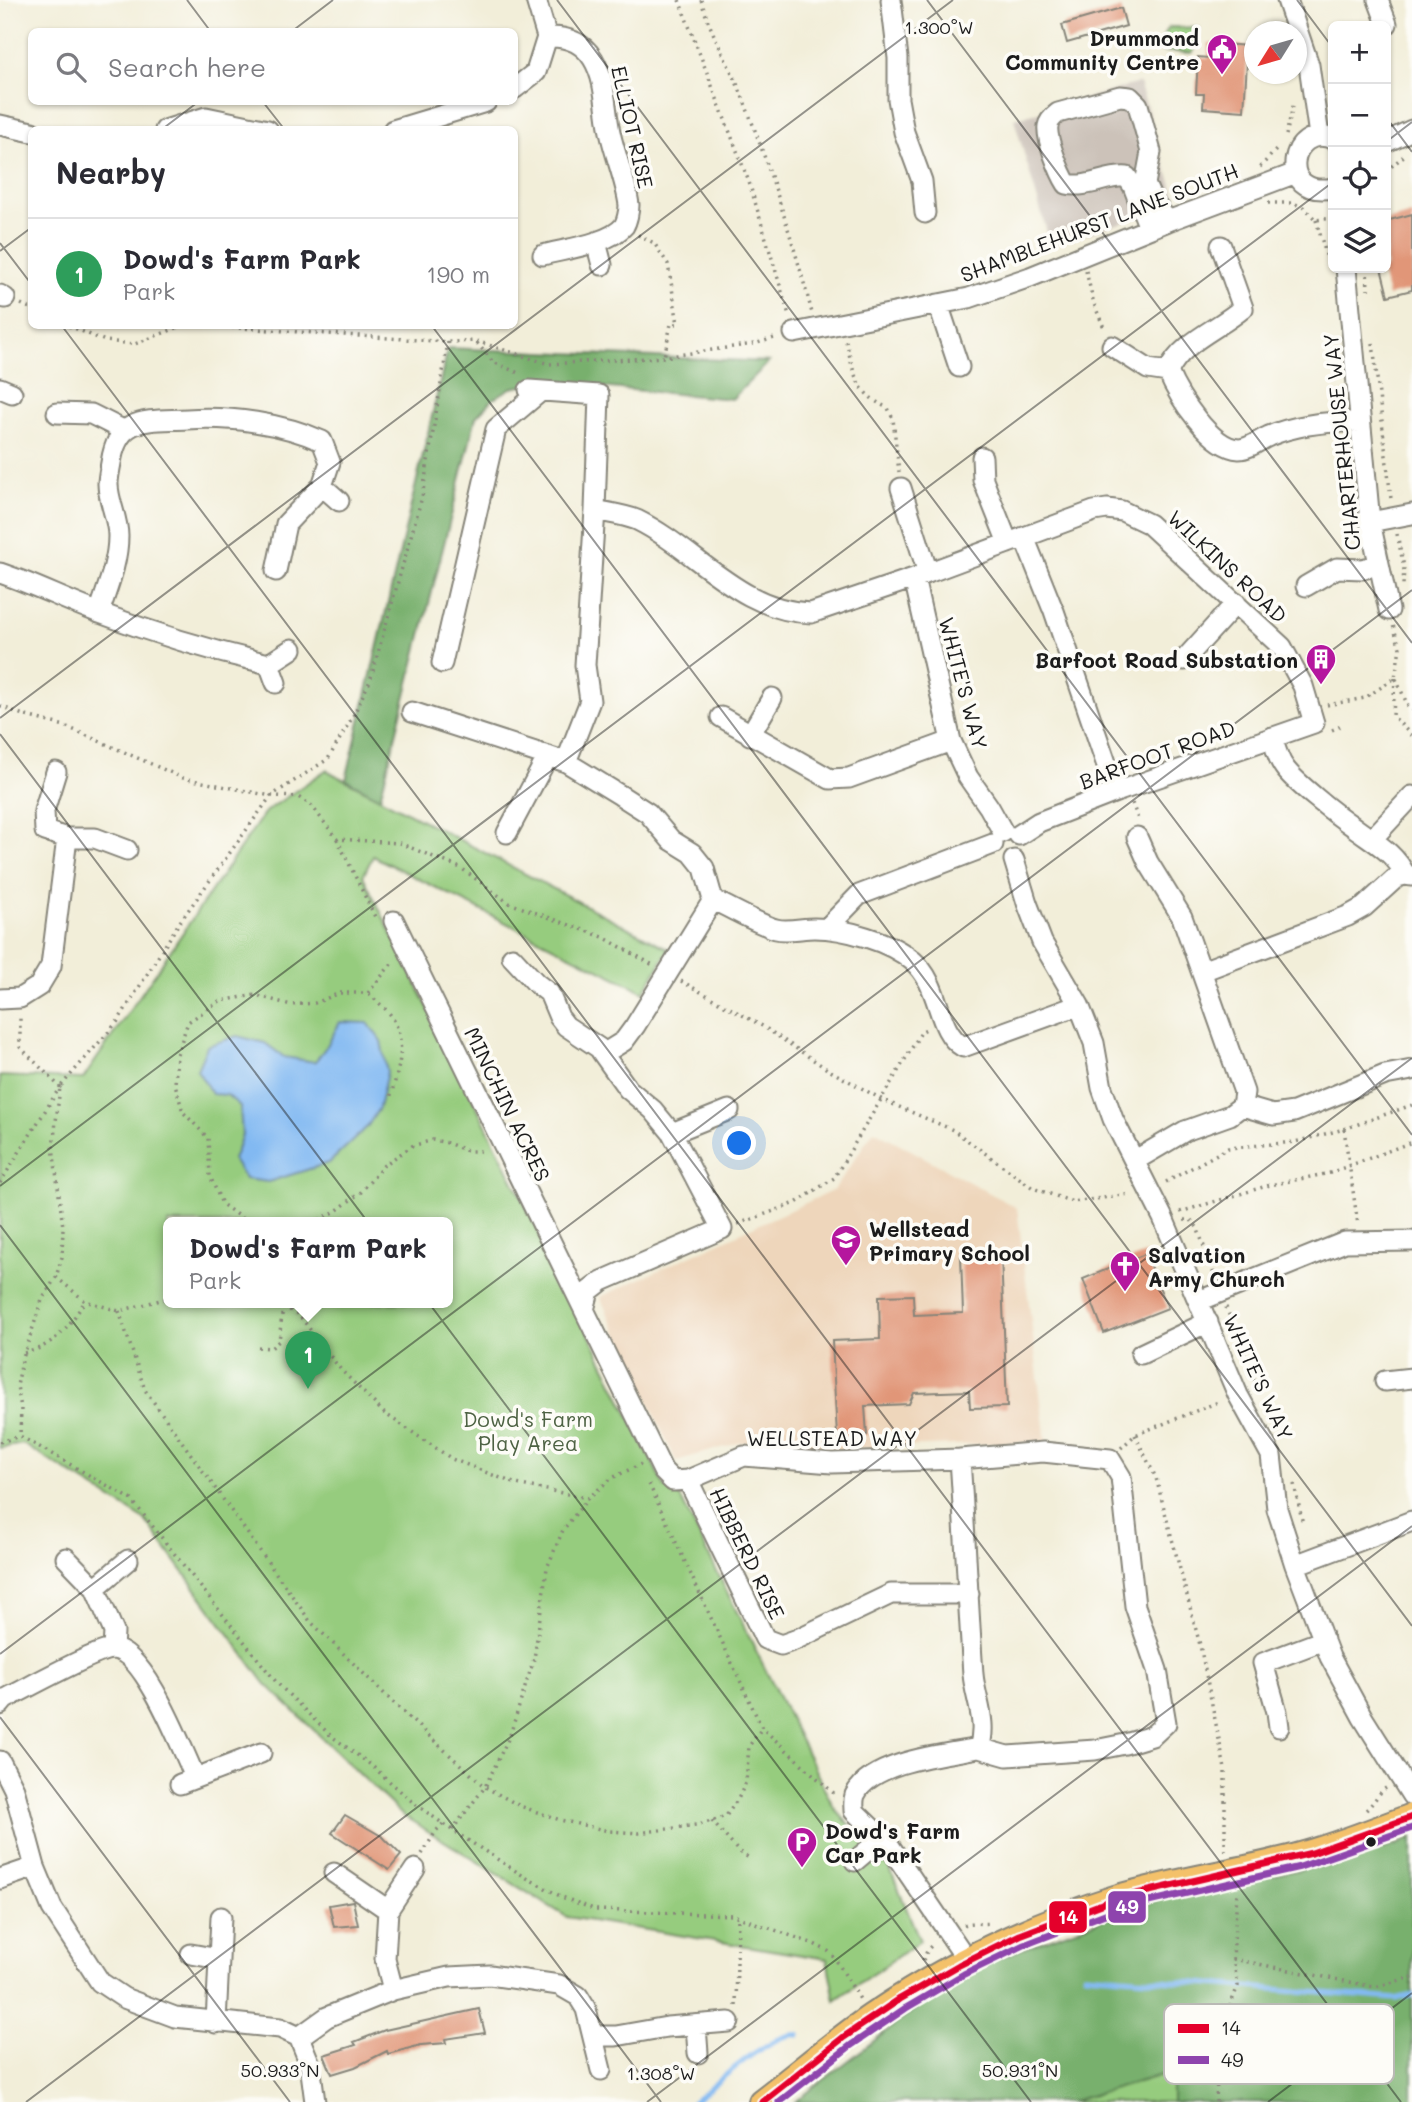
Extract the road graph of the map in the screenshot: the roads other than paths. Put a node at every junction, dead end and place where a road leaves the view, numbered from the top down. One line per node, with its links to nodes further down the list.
1 (536, 0): 6 (street)
2 (891, 0): 20 (street)
3 (1287, 0): 16 (street)
4 (1378, 0): 5 (street)
5 (1387, 21)
6 (547, 37): 7 (street); 23 (street, ELLIOT RISE)
7 (518, 86)
8 (476, 105): 13 (street)
9 (206, 109): 11 (street); 12 (street)
10 (0, 125): 15 (street)
11 (173, 126)
12 (256, 126)
13 (406, 126)
14 (1412, 130): 17 (street)
15 (28, 131)
16 (1326, 138): 18 (street)
17 (1391, 140)
18 (1296, 173): 19 (street); 21 (street, SHAMBLEHURST LANE SOUTH)
19 (1328, 189)
20 (925, 213)
21 (1168, 221): 22 (street, SHAMBLEHURST LANE SOUTH); 22 (street)
22 (1149, 228): 28 (street, SHAMBLEHURST LANE SOUTH)
23 (596, 242): 25 (street); 26 (street)
24 (1221, 246): 32 (street)
25 (543, 255)
26 (602, 265)
27 (1346, 273): 34 (street, CHARTERHOUSE WAY)
28 (938, 304): 29 (street, SHAMBLEHURST LANE SOUTH); 31 (street)
29 (794, 333)
30 (1112, 346): 32 (street)
31 (959, 367)
32 (1168, 372): 34 (street)
33 (57, 414): 35 (street)
34 (1360, 422): 42 (street, CHARTERHOUSE WAY)
35 (123, 430): 37 (street); 51 (street)
36 (982, 457): 43 (street)
37 (322, 486): 39 (street); 45 (street)
38 (901, 488): 47 (street, WHITE'S WAY)
39 (339, 501)
40 (595, 510): 47 (street); 54 (street); 64 (street)
41 (1403, 516): 42 (street)
42 (1370, 522): 44 (street, CHARTERHOUSE WAY)
43 (1016, 540): 47 (street, WILKINS ROAD); 49 (street, WILKINS ROAD); 66 (street)
44 (1378, 565): 48 (street); 50 (street, CHARTERHOUSE WAY)
45 (276, 570)
46 (0, 573): 51 (street)
47 (921, 575): 63 (street, WHITE'S WAY)
48 (1306, 586)
49 (1236, 603): 53 (street); 59 (street, WILKINS ROAD)
50 (1389, 610)
51 (99, 613): 55 (street)
52 (292, 649): 55 (street)
53 (1184, 660)
54 (442, 663)
55 (269, 664): 56 (street)
56 (276, 683)
57 (772, 698): 61 (street)
58 (412, 712): 64 (street)
59 (1312, 715): 62 (street, BARFOOT ROAD)
60 (720, 717): 61 (street)
61 (750, 735): 63 (street)
62 (1272, 737): 66 (street, BARFOOT ROAD); 72 (street)
63 (951, 741): 69 (street, WHITE'S WAY)
64 (557, 759): 68 (street); 75 (street)
65 (56, 772): 70 (street)
66 (1121, 790): 69 (street, BARFOOT ROAD)
67 (1412, 796): 72 (street)
68 (507, 833)
69 (1005, 837): 77 (street, BARFOOT ROAD); 81 (street, WHITE'S WAY)
70 (67, 838): 73 (street); 80 (street)
71 (1137, 838): 79 (street)
72 (1373, 838): 74 (street)
73 (127, 850)
74 (1408, 876): 79 (street)
75 (713, 900): 77 (street); 82 (street)
76 (394, 921): 90 (street, MINCHIN ACRES)
77 (827, 928): 81 (street)
78 (512, 957): 82 (street)
79 (1202, 971): 84 (street)
80 (0, 999)
81 (1079, 1004): 87 (street, WHITE'S WAY)
82 (604, 1054): 86 (street)
83 (1412, 1070): 84 (street)
84 (1242, 1106): 87 (street)
85 (729, 1110): 86 (street)
86 (672, 1133): 90 (street)
87 (1134, 1161): 89 (street, WHITE'S WAY)
88 (1412, 1241): 89 (street)
89 (1199, 1301): 91 (street, WHITE'S WAY)
90 (585, 1306): 96 (street)
91 (1208, 1322): 92 (street); 100 (street, WHITE'S WAY)
92 (1141, 1354)
93 (1412, 1378): 94 (street)
94 (1385, 1381)
95 (960, 1459): 96 (street, WELLSTEAD WAY); 102 (street); 107 (street, WELLSTEAD WAY)
96 (688, 1480): 102 (street, HIBBERD RISE)
97 (1412, 1521): 100 (street)
98 (66, 1558): 101 (street)
99 (128, 1560): 101 (street)
100 (1295, 1565): 103 (street, WHITE'S WAY)
101 (95, 1588): 104 (street)
102 (969, 1594): 107 (street)
103 (1324, 1640): 106 (street); 110 (street, WHITE'S WAY)
104 (113, 1649): 105 (street); 108 (street)
105 (0, 1705)
106 (1279, 1727)
107 (979, 1748): 112 (street)
108 (261, 1753)
109 (0, 1761): 114 (street)
110 (1412, 1796)
111 (1412, 1817): 122 (main road)
112 (882, 1838): 113 (street); 122 (street)
113 (855, 1861)
114 (35, 1867): 117 (street); 125 (street)
115 (415, 1869): 118 (street)
116 (334, 1873): 118 (street)
117 (0, 1879)
118 (388, 1910): 123 (street)
119 (221, 1917): 121 (street)
120 (191, 1954): 121 (street)
121 (219, 1959): 125 (street)
122 (967, 1961): 132 (main road)
123 (393, 1990): 127 (street); 128 (street)
124 (729, 2022): 126 (street)
125 (216, 2023): 128 (street)
126 (696, 2026): 127 (street); 129 (street)
127 (594, 2036): 130 (street)
128 (299, 2037): 131 (street)
129 (698, 2053)
130 (601, 2070)
131 (315, 2102)
132 (762, 2102)

